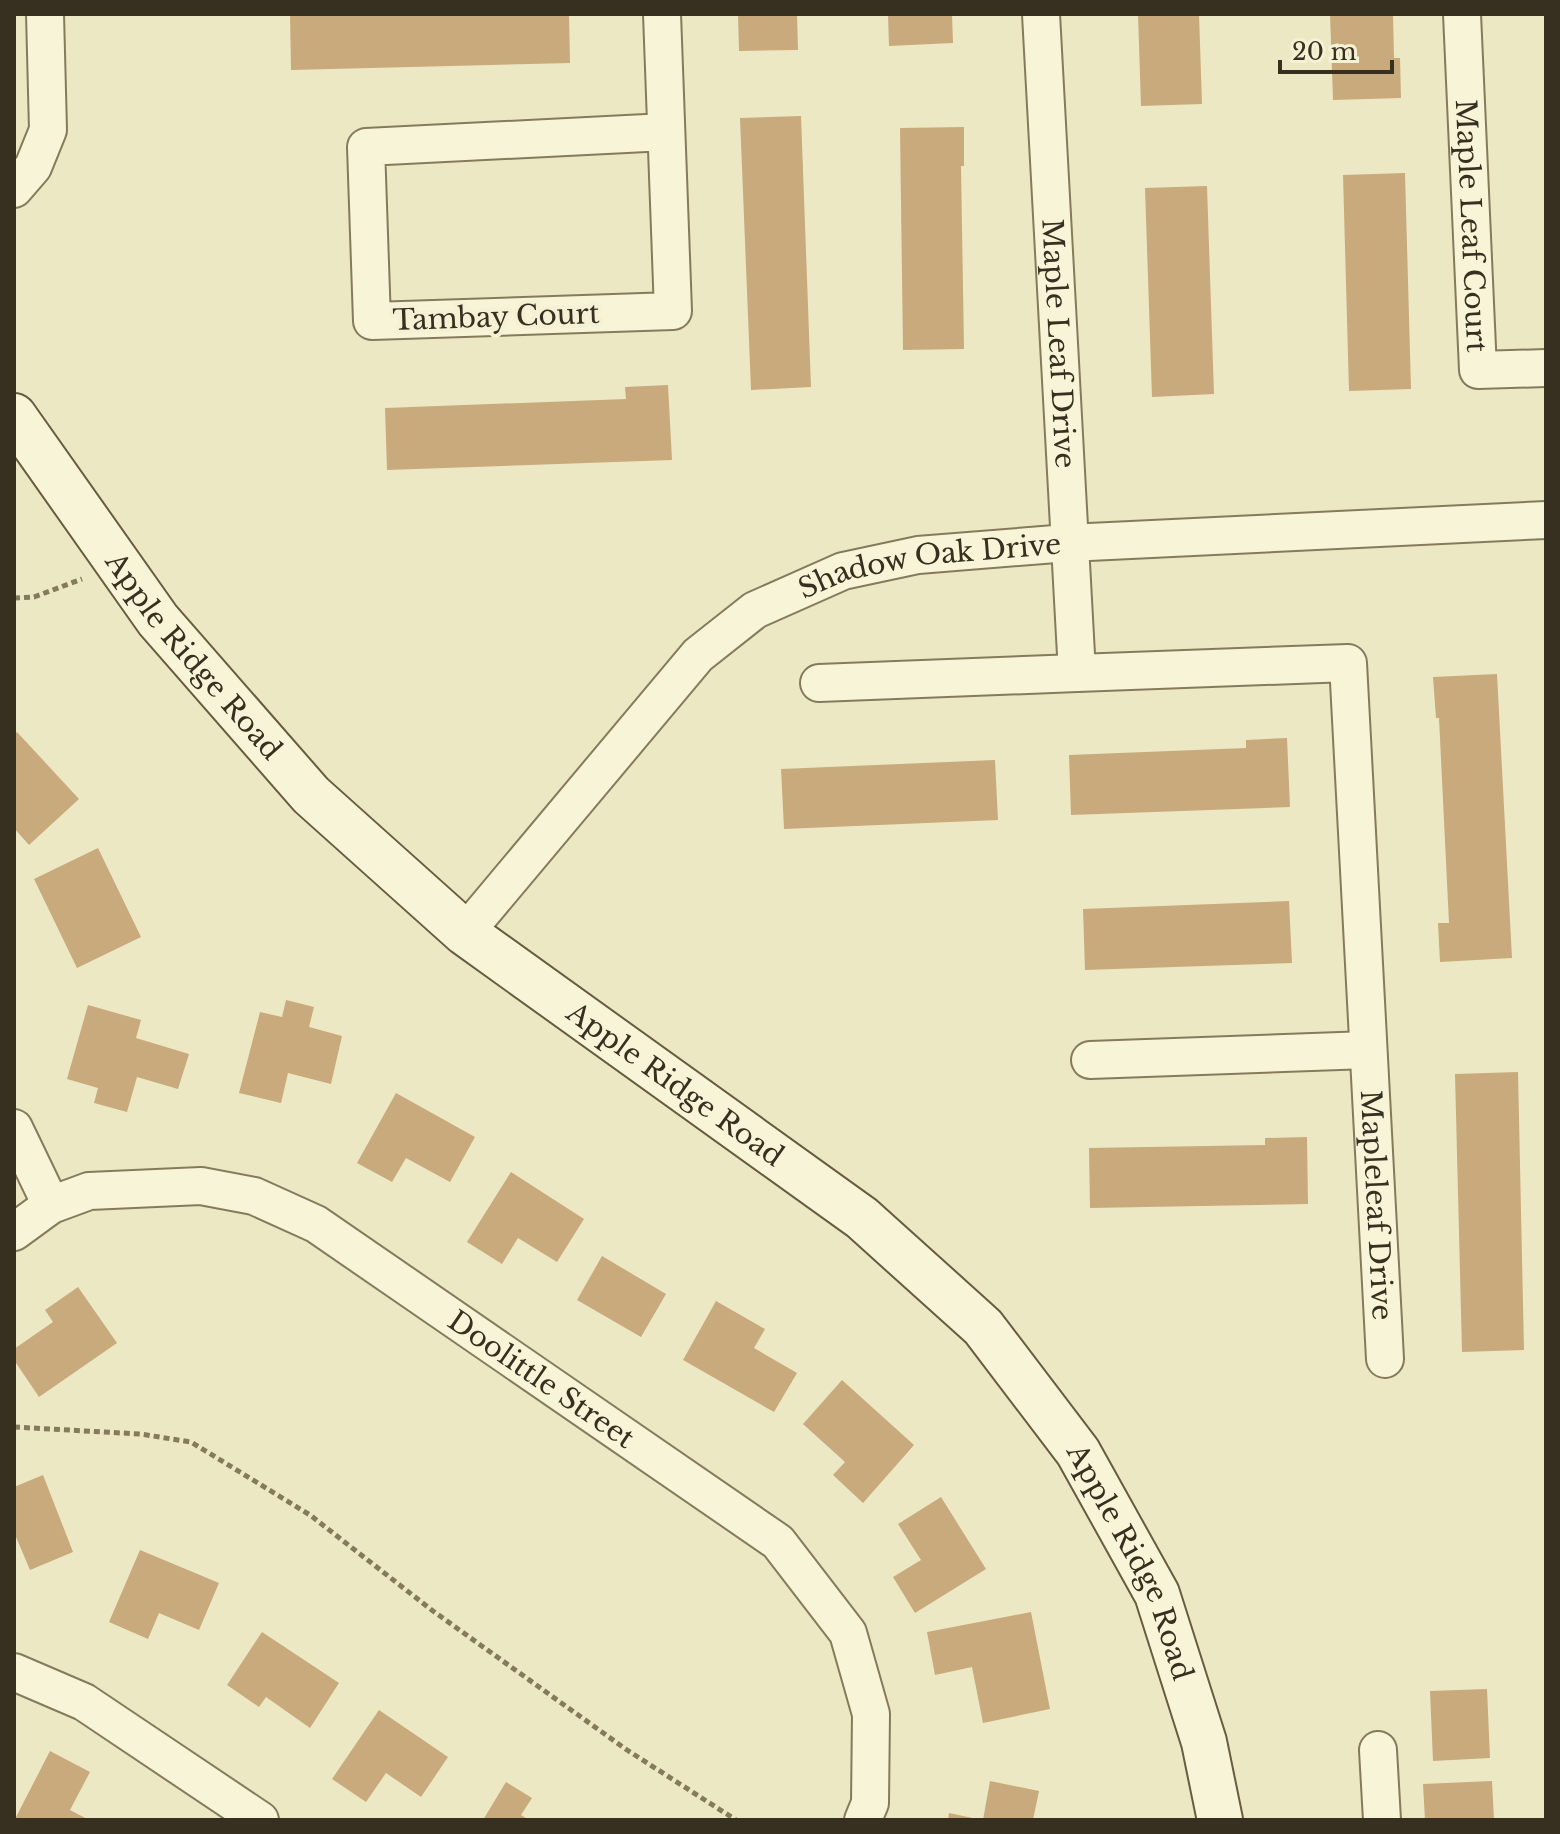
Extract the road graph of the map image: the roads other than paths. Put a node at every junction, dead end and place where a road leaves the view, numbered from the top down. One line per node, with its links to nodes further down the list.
1 (45, 14): 6 (street)
2 (662, 14): 5 (street, Tambay Court)
3 (1041, 14): 10 (street, Maple Leaf Drive)
4 (1462, 14): 7 (street, Maple Leaf Court)
5 (666, 132): 5 (street, Tambay Court)
6 (14, 189)
7 (1546, 368)
8 (14, 416): 13 (street, Apple Ridge Road)
9 (1546, 520): 10 (street, Shadow Oak Drive)
10 (1068, 543): 11 (street, Maple Leaf Drive); 13 (street, Shadow Oak Drive)
11 (1077, 673): 12 (street); 14 (street)
12 (819, 683)
13 (465, 933): 24 (street, Apple Ridge Road)
14 (1368, 1050): 15 (street); 19 (street, Mapleleaf Drive)
15 (1090, 1060)
16 (14, 1128): 17 (street)
17 (51, 1205): 18 (street, Doolittle Street); 23 (street, Doolittle Street)
18 (14, 1232)
19 (1385, 1359)
20 (14, 1672): 22 (street)
21 (1378, 1750): 25 (street)
22 (260, 1820)
23 (863, 1820)
24 (1220, 1820)
25 (1382, 1820)

